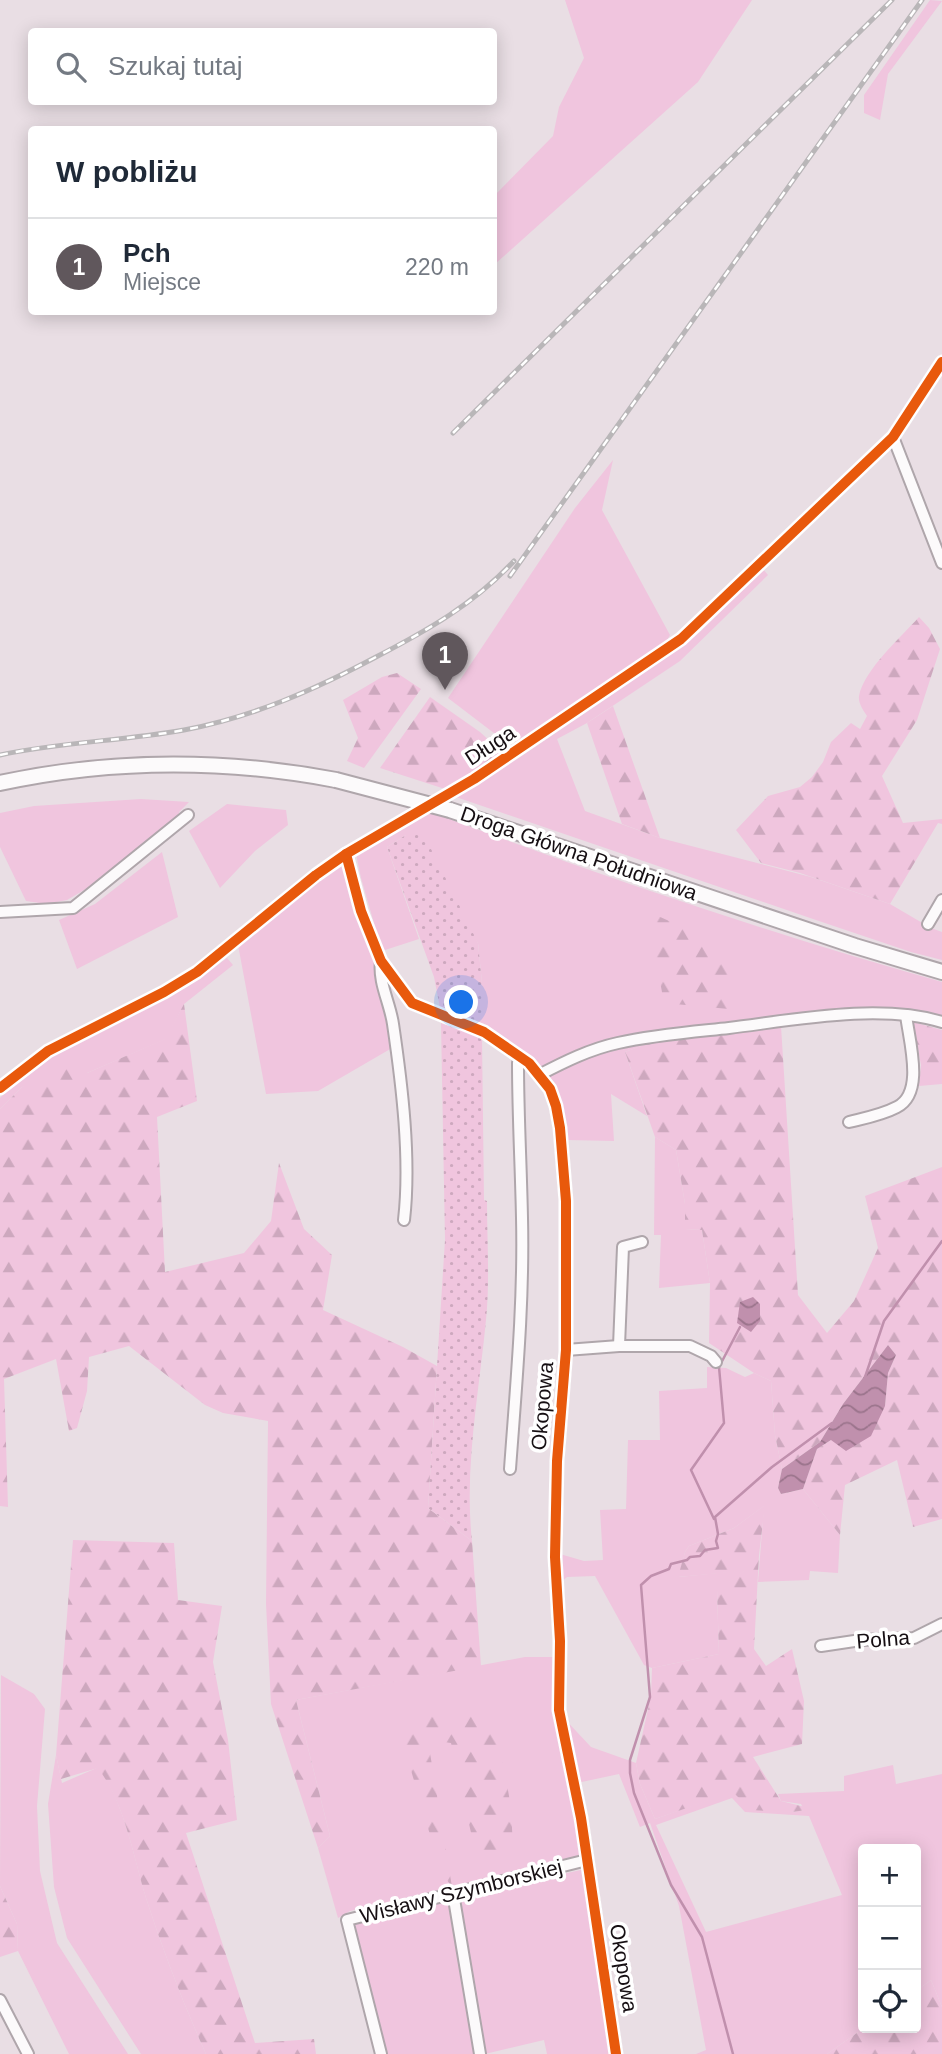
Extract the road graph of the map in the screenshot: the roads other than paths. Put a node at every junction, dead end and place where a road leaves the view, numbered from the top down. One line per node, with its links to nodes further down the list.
1 (942, 362): 2 (street, Długa)
2 (893, 437): 3 (street); 6 (street, Długa)
3 (942, 563)
4 (0, 783): 11 (main road, Droga Główna Południowa, bridge)
5 (188, 815): 8 (street)
6 (346, 854): 10 (street, Okopowa); 16 (street, Długa)
7 (942, 900): 9 (street)
8 (0, 912)
9 (928, 924)
10 (381, 961): 14 (street, Okopowa); 18 (street, Okopowa)
11 (942, 972)
12 (906, 1015): 13 (street); 15 (street); 17 (street)
13 (942, 1022)
14 (521, 1058): 15 (street, Okopowa); 23 (street, Okopowa)
15 (539, 1075): 21 (street, Okopowa)
16 (0, 1088)
17 (849, 1122)
18 (404, 1220)
19 (642, 1242): 20 (street)
20 (619, 1346): 21 (street); 22 (street)
21 (566, 1350): 26 (street, Okopowa)
22 (716, 1362)
23 (510, 1469)
24 (942, 1624): 25 (street, Polna)
25 (821, 1646)
26 (587, 1860): 27 (street, Wisławy Szymborskiej); 32 (street, Okopowa)
27 (453, 1894): 30 (street, Wisławy Szymborskiej); 31 (street)
28 (0, 2000): 29 (street)
29 (28, 2054)
30 (381, 2054)
31 (480, 2054)
32 (616, 2054)

